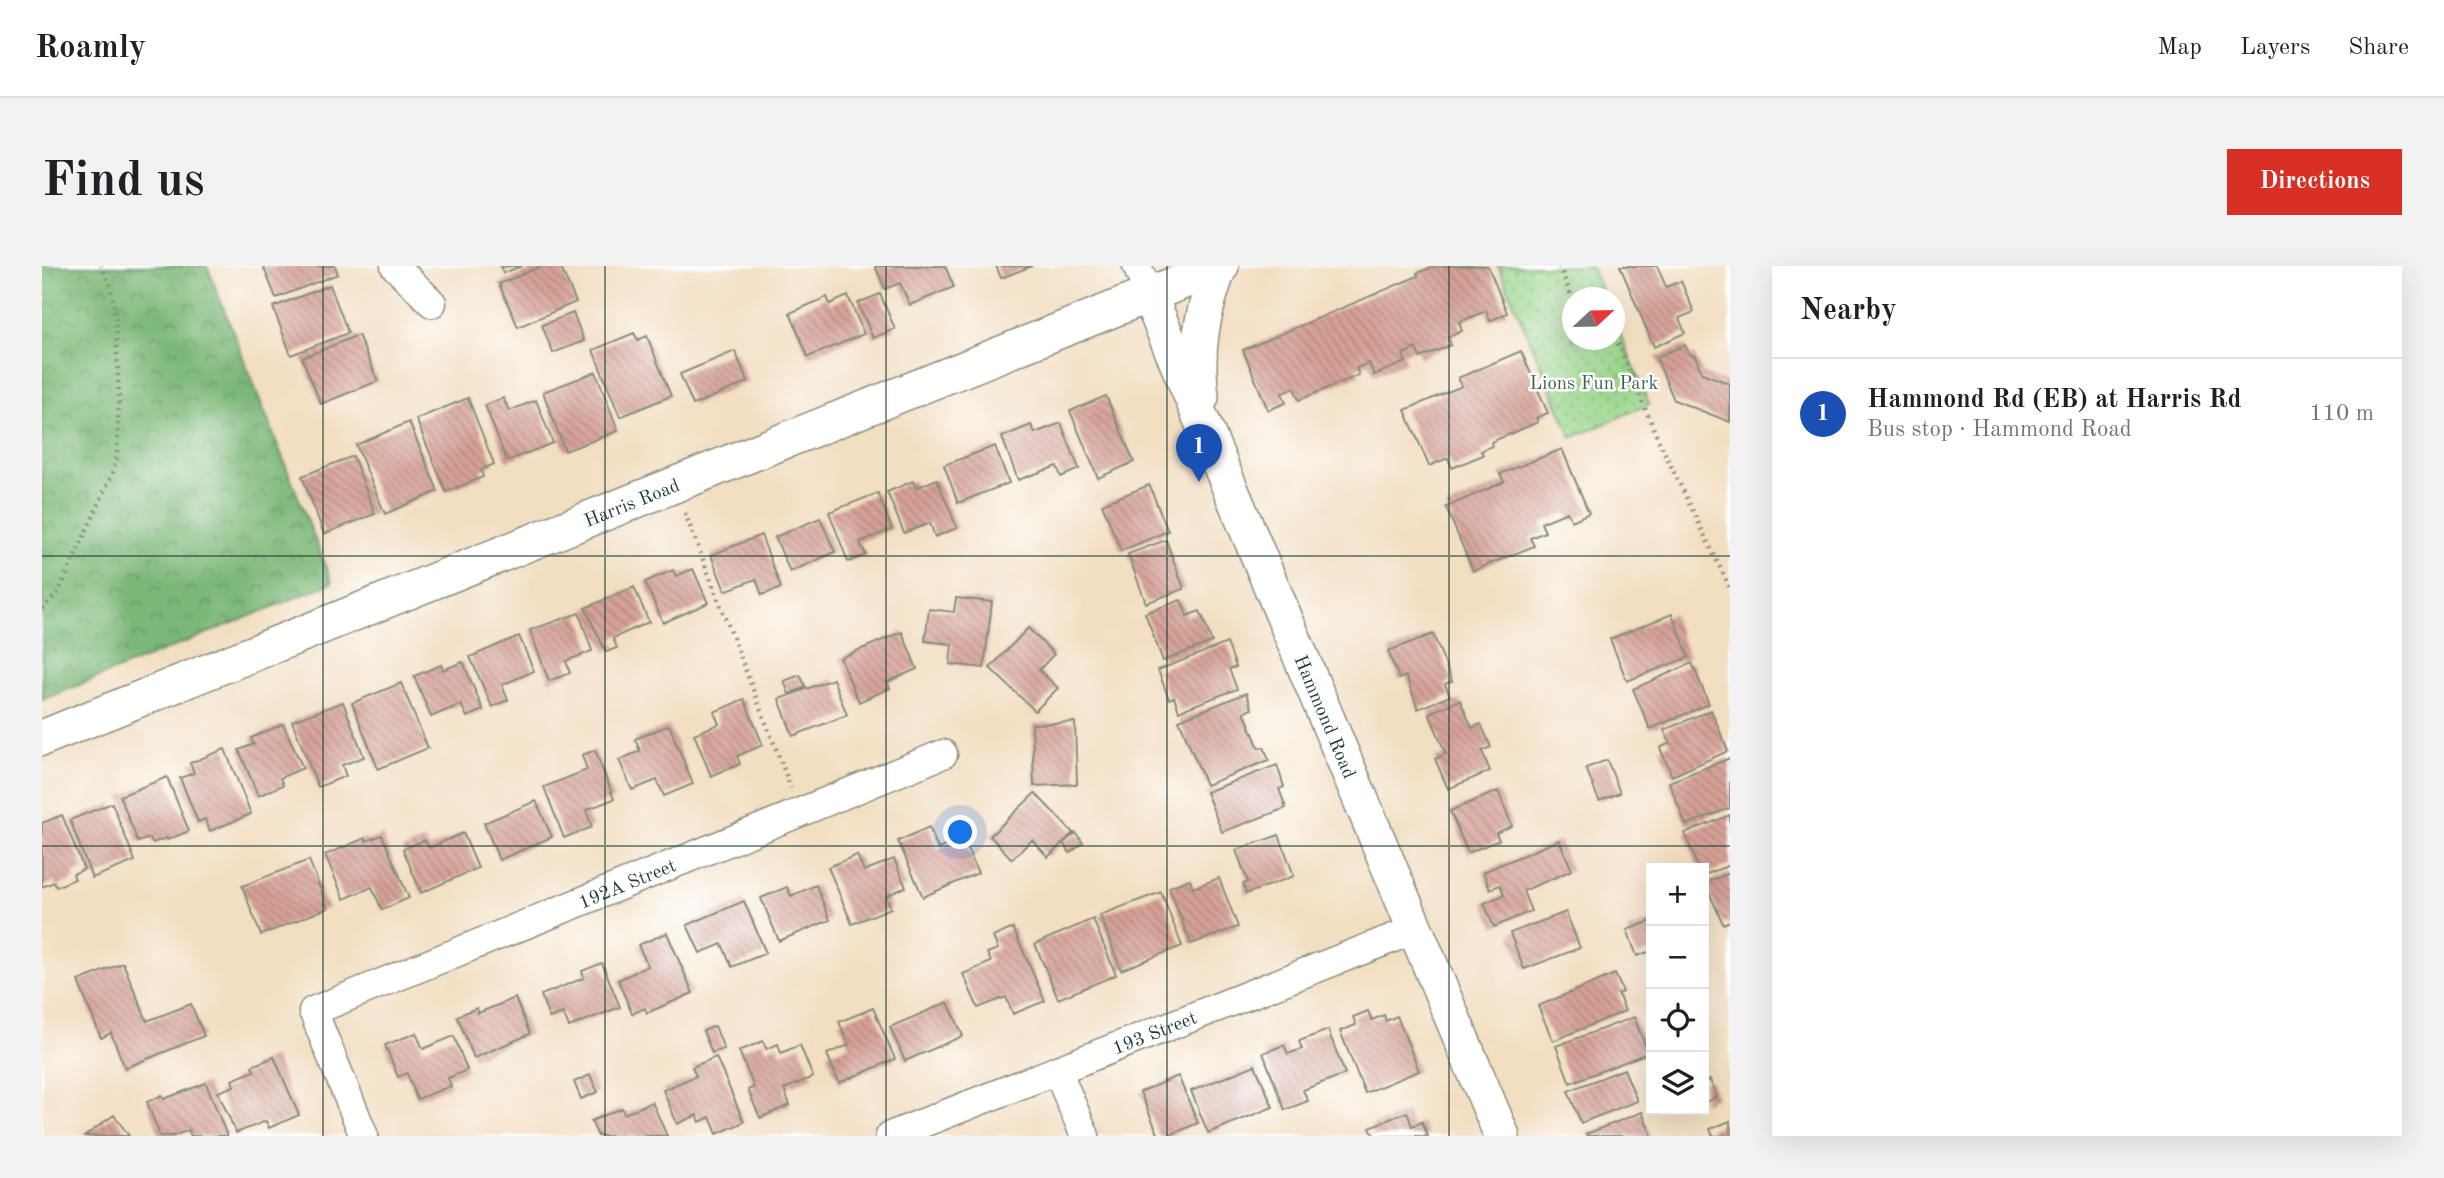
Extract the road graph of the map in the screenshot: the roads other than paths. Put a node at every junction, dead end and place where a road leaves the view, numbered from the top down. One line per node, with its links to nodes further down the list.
1 (395, 266): 4 (street)
2 (1220, 267): 3 (main road, Harris Road); 5 (main road)
3 (1143, 280): 5 (main road, Hammond Road); 6 (main road, Harris Road)
4 (432, 303)
5 (1203, 424): 8 (main road, Hammond Road)
6 (42, 738)
7 (943, 754): 10 (street, 192A Street)
8 (1416, 929): 9 (street, 193 Street); 13 (main road, Hammond Road)
9 (1057, 1070): 11 (street, 193 Street); 12 (street)
10 (364, 1136)
11 (890, 1136)
12 (1085, 1136)
13 (1502, 1136)

